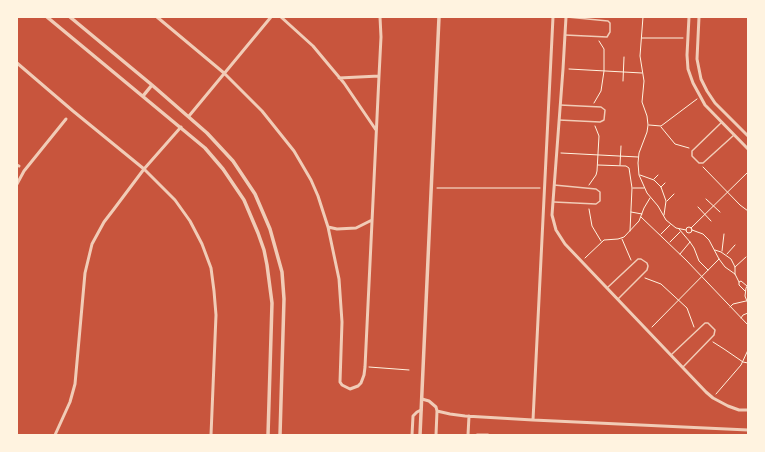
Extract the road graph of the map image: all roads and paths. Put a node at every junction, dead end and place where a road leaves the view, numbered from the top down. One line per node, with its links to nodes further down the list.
1 (47, 17): 28 (street)
2 (70, 17): 27 (street)
3 (157, 17): 22 (street)
4 (271, 17): 22 (street)
5 (281, 17): 25 (street)
6 (380, 17): 24 (street)
7 (439, 17): 62 (street)
8 (553, 17): 63 (street)
9 (566, 17): 13 (street); 14 (lane)
10 (643, 17): 15 (path)
11 (689, 17): 16 (street)
12 (699, 17): 42 (street)
13 (565, 35): 14 (lane); 19 (street)
14 (594, 37): 20 (path)
15 (641, 38): 16 (path); 23 (path)
16 (688, 38): 29 (street)
17 (624, 57): 21 (path)
18 (17, 63): 53 (street)
19 (563, 69): 20 (path); 30 (street)
20 (604, 71): 21 (path); 31 (path)
21 (624, 72): 23 (path); 26 (path)
22 (224, 73): 32 (street); 86 (street)
23 (642, 73): 37 (path)
24 (379, 76): 25 (street); 40 (street)
25 (339, 78): 40 (street)
26 (623, 81)
27 (152, 85): 28 (street); 32 (street)
28 (144, 96): 39 (street)
29 (700, 97): 36 (street); 38 (path)
30 (560, 105): 31 (lane); 34 (street)
31 (592, 106): 35 (lane)
32 (189, 116): 146 (street)
33 (66, 119): 59 (street)
34 (559, 120): 35 (lane); 46 (street)
35 (592, 122): 47 (path)
36 (722, 122): 41 (street); 44 (lane)
37 (648, 125): 38 (path); 49 (path)
38 (661, 126): 44 (path)
39 (181, 127): 53 (street); 145 (street)
40 (376, 130): 83 (street)
41 (734, 135): 45 (street); 50 (lane)
42 (748, 136)
43 (621, 146): 48 (path)
44 (694, 149): 50 (lane)
45 (748, 150)
46 (557, 152): 47 (path); 60 (street)
47 (598, 155): 48 (path); 51 (path)
48 (620, 156): 49 (path); 52 (path)
49 (638, 157): 55 (path)
50 (702, 164): 67 (path)
51 (598, 165): 52 (path); 64 (path)
52 (620, 166): 65 (path)
53 (144, 169): 143 (street); 144 (street)
54 (748, 172): 67 (path)
55 (639, 175): 57 (path); 66 (path)
56 (658, 175): 57 (path)
57 (654, 180): 61 (path)
58 (665, 183): 61 (path)
59 (17, 184)
60 (554, 185): 64 (lane); 72 (street)
61 (661, 187): 71 (path)
62 (431, 188): 63 (path); 135 (street)
63 (544, 188): 140 (street)
64 (587, 188): 73 (lane)
65 (632, 188): 66 (path); 77 (path)
66 (644, 188): 69 (path)
67 (727, 192): 74 (path); 76 (path)
68 (674, 194): 71 (path)
69 (650, 198): 79 (path); 81 (path)
70 (706, 199): 74 (path)
71 (666, 201): 81 (path)
72 (553, 202): 73 (lane); 105 (street)
73 (589, 204): 95 (path)
74 (713, 206): 78 (path); 80 (path)
75 (698, 207): 80 (path)
76 (748, 211)
77 (631, 212): 79 (path); 90 (path)
78 (720, 212)
79 (642, 214): 82 (path)
80 (705, 214): 84 (path); 87 (path)
81 (664, 216): 85 (path)
82 (641, 217): 90 (path); 93 (path)
83 (372, 220): 86 (street); 131 (street)
84 (711, 221)
85 (670, 224): 88 (path); 93 (path)
86 (328, 227): 131 (street)
87 (692, 229): 89 (path); 89 (path); 99 (path)
88 (679, 230): 89 (path); 91 (path)
89 (686, 230)
90 (630, 231): 94 (path)
91 (681, 232): 96 (path); 97 (path)
92 (724, 234): 100 (path)
93 (660, 235): 97 (path)
94 (622, 239): 95 (path); 106 (path)
95 (602, 241): 105 (path)
96 (690, 242): 101 (path); 108 (path)
97 (669, 243): 101 (path)
98 (735, 245): 102 (path)
99 (715, 250): 100 (path); 104 (path)
100 (722, 252): 102 (path)
101 (680, 254): 111 (path)
102 (726, 254): 107 (path)
103 (746, 257): 107 (path)
104 (719, 259): 108 (path); 109 (path)
105 (582, 261): 114 (street)
106 (632, 264): 110 (lane); 114 (lane)
107 (735, 267): 109 (path)
108 (708, 270): 111 (path)
109 (735, 274): 112 (path)
110 (641, 276): 116 (lane); 117 (path)
111 (702, 277): 117 (path); 120 (path)
112 (739, 282): 113 (path); 115 (path)
113 (748, 285): 115 (path)
114 (607, 288): 116 (street)
115 (745, 291): 118 (path)
116 (618, 299): 124 (street)
117 (678, 300): 124 (path); 125 (path)
118 (746, 300): 119 (path); 120 (path)
119 (748, 304)
120 (730, 307): 122 (path)
121 (748, 313): 122 (path)
122 (741, 318): 123 (path)
123 (748, 325)
124 (648, 331): 128 (street)
125 (696, 331): 126 (lane); 128 (lane)
126 (709, 340): 129 (path); 132 (lane)
127 (748, 350): 129 (path)
128 (671, 355): 132 (street)
129 (743, 362): 130 (path); 134 (path)
130 (748, 363)
131 (365, 367): 133 (path)
132 (683, 367): 134 (street)
133 (410, 370)
134 (713, 398): 137 (street)
135 (422, 399): 136 (street); 138 (street)
136 (421, 410): 142 (street); 147 (street)
137 (748, 410)
138 (438, 411): 139 (street); 148 (street)
139 (469, 416): 140 (street); 149 (street)
140 (533, 420): 141 (street)
141 (748, 430)
142 (411, 434)
143 (55, 435)
144 (211, 435)
145 (268, 435)
146 (280, 435)
147 (420, 435)
148 (436, 435)
149 (468, 435)
150 (477, 435): 151 (street)
151 (488, 435)

